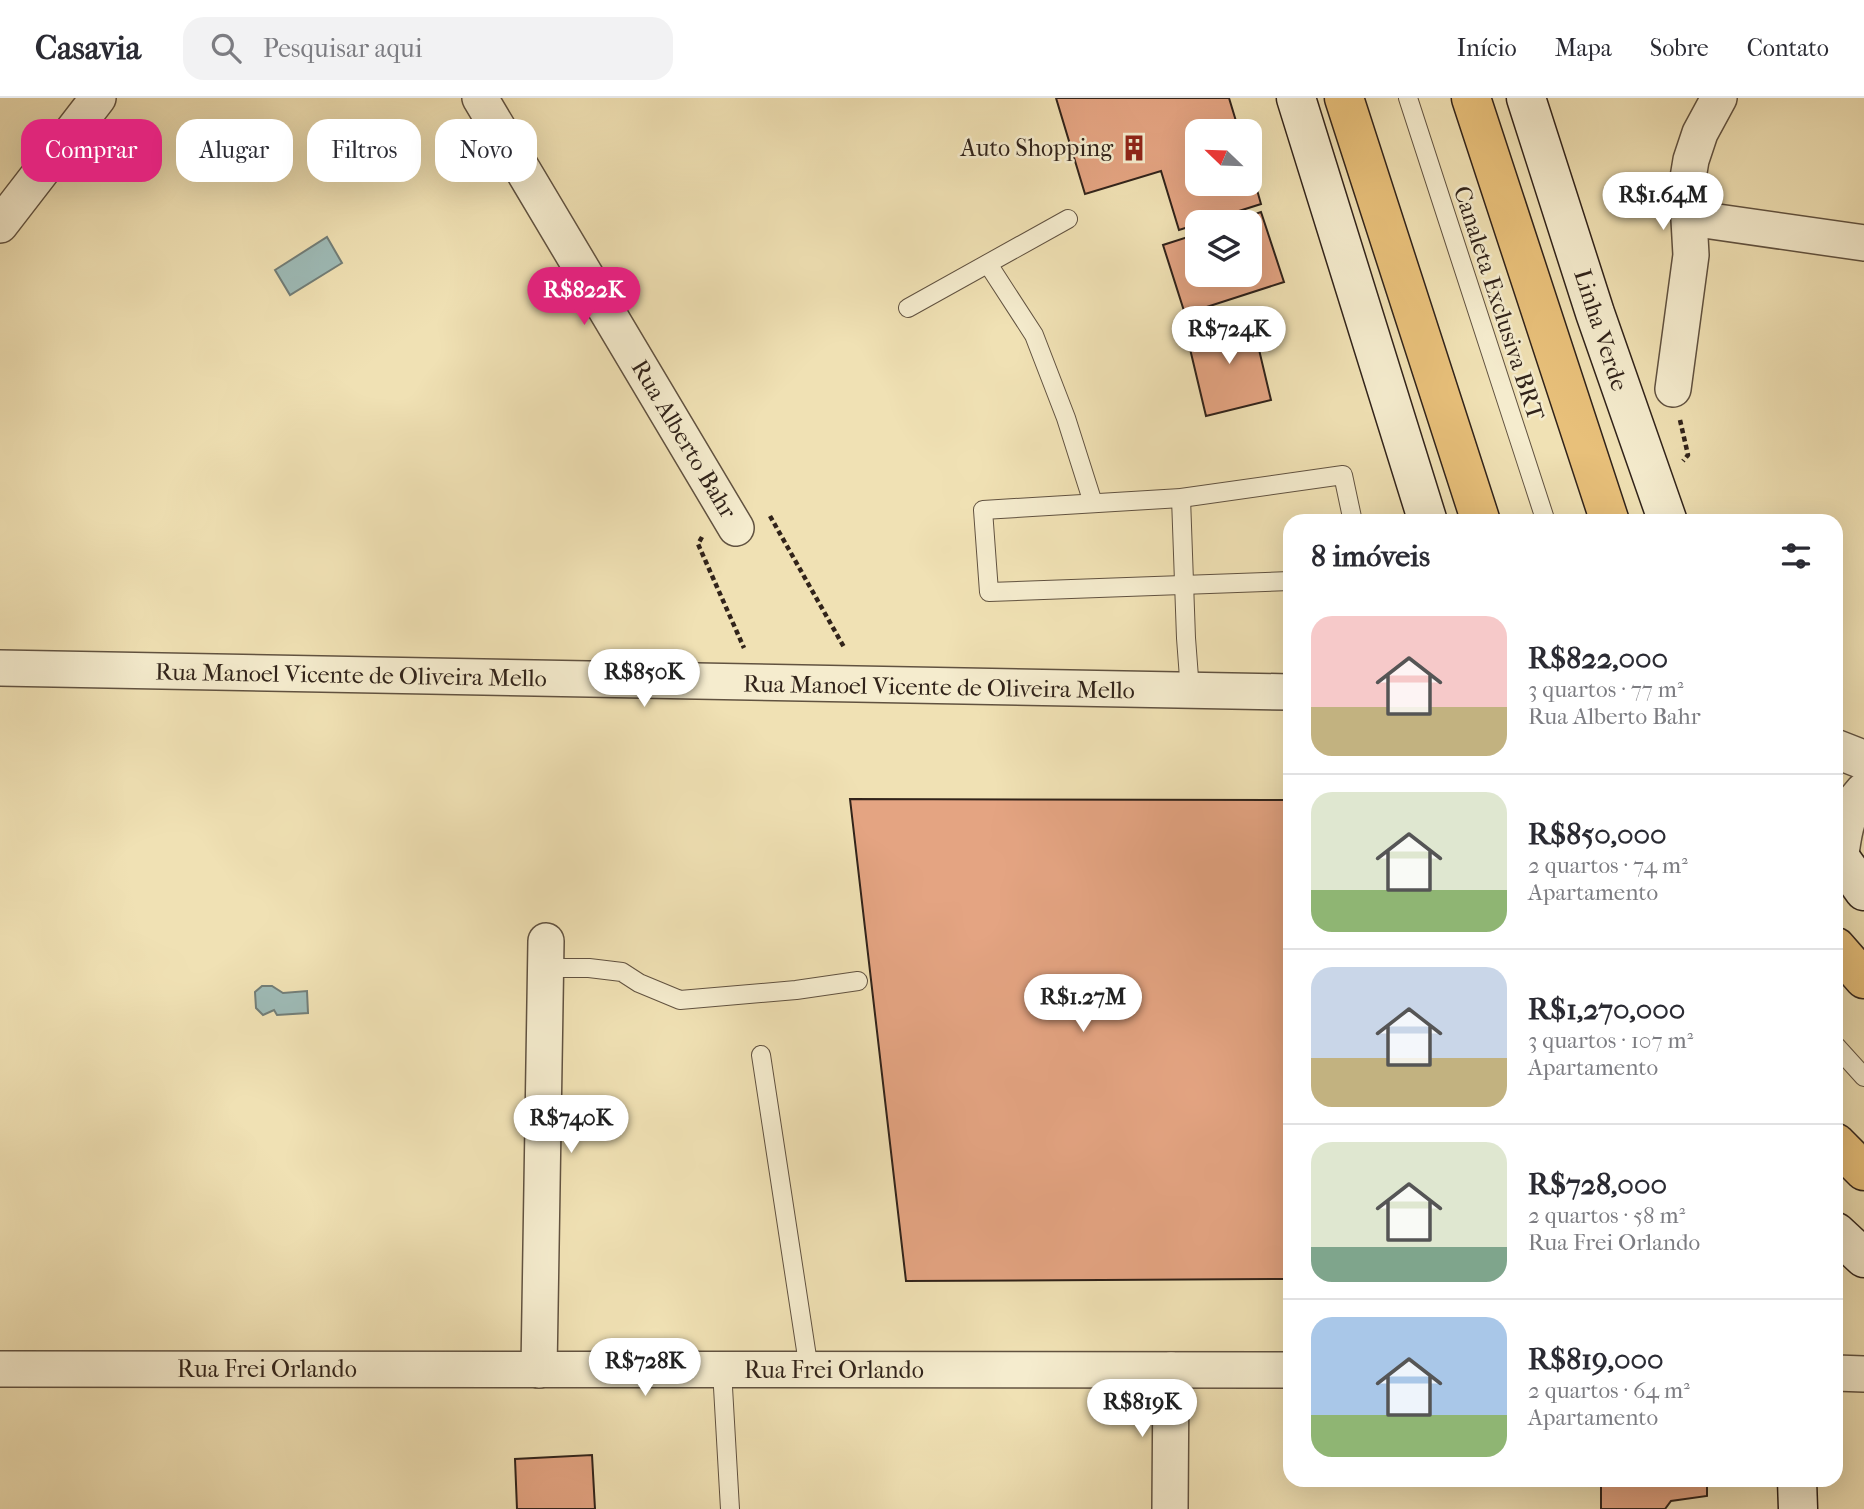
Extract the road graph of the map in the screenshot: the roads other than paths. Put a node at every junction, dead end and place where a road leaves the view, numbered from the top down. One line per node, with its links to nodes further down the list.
1 (98, 98): 11 (street)
2 (480, 98): 24 (street, Rua Alberto Bahr)
3 (1296, 98): 19 (main road)
4 (1344, 98): 20 (highway)
5 (1408, 98): 21 (lane, Canaleta Exclusiva BRT)
6 (1471, 98): 22 (highway)
7 (1526, 98): 23 (main road, Linha Verde)
8 (1719, 98): 9 (street)
9 (1690, 218): 12 (street); 15 (street)
10 (1068, 219): 13 (lane)
11 (0, 225)
12 (1864, 243)
13 (988, 264): 14 (lane); 17 (lane)
14 (908, 308)
15 (1673, 389)
16 (1181, 498): 17 (lane); 18 (lane); 26 (lane)
17 (1093, 503): 26 (lane)
18 (1351, 514)
19 (1426, 514)
20 (1478, 514)
21 (1543, 514)
22 (1607, 514)
23 (1665, 514)
24 (733, 521)
25 (1283, 581): 26 (lane)
26 (1185, 586): 28 (lane)
27 (0, 668): 28 (street, Rua Manoel Vicente de Oliveira Mello)
28 (1190, 691): 29 (street, Rua Manoel Vicente de Oliveira Mello)
29 (1283, 692)
30 (1843, 752): 31 (main road)
31 (1864, 760)
32 (1864, 792): 33 (main road)
33 (1843, 823)
34 (1843, 863): 35 (main road)
35 (1864, 891)
36 (547, 955): 39 (lane); 48 (street)
37 (1843, 955): 38 (highway)
38 (1864, 979)
39 (858, 981)
40 (1843, 1054): 42 (lane)
41 (761, 1055): 50 (lane)
42 (1864, 1077)
43 (1843, 1150): 44 (highway)
44 (1864, 1171)
45 (1843, 1238): 46 (main road)
46 (1864, 1258)
47 (0, 1369): 48 (street, Rua Frei Orlando)
48 (539, 1370): 49 (street, Rua Frei Orlando)
49 (722, 1370): 50 (street, Rua Frei Orlando); 56 (lane)
50 (809, 1370): 51 (street, Rua Frei Orlando)
51 (1171, 1370): 52 (street, Rua Frei Orlando); 57 (street)
52 (1283, 1370)
53 (1843, 1373): 54 (street)
54 (1864, 1374)
55 (1797, 1487): 58 (main road)
56 (730, 1509)
57 (1170, 1509)
58 (1798, 1509)

